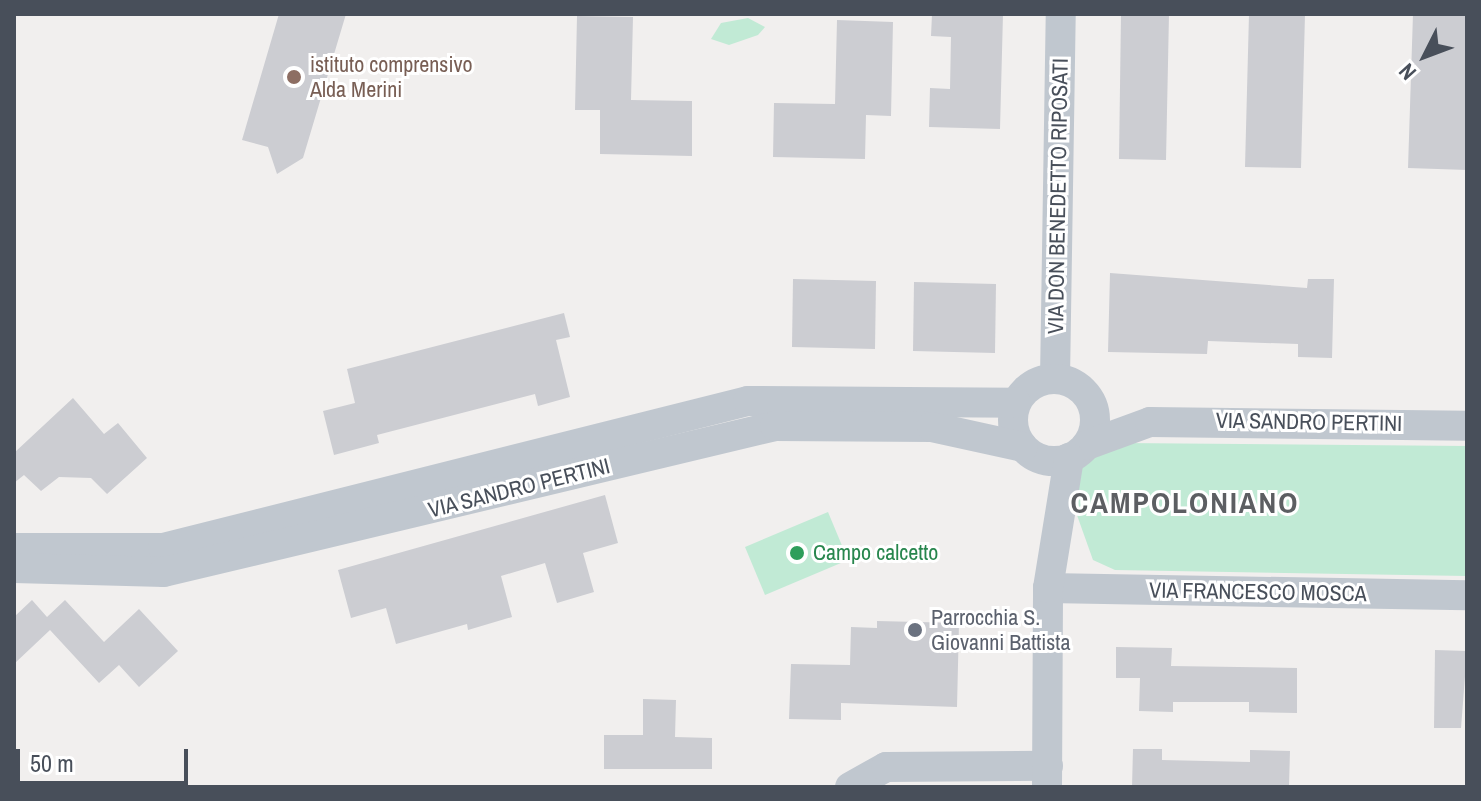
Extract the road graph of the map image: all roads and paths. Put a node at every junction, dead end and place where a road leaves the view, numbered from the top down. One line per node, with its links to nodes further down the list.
1 (1061, 14): 2 (street, VIA DON BENEDETTO RIPOSATI)
2 (1055, 379): 3 (street); 4 (street)
3 (1016, 403): 7 (street); 10 (street, VIA SANDRO PERTINI)
4 (1092, 406): 5 (street, VIA SANDRO PERTINI); 8 (street)
5 (1150, 422): 6 (street, VIA SANDRO PERTINI); 8 (street, VIA SANDRO PERTINI)
6 (1467, 426)
7 (1027, 451): 8 (street); 9 (street); 11 (street, VIA SANDRO PERTINI)
8 (1078, 451): 9 (street)
9 (1051, 546): 12 (street)
10 (14, 548)
11 (14, 568)
12 (1048, 588): 13 (street, VIA FRANCESCO MOSCA); 14 (street)
13 (1467, 595)
14 (1048, 776): 15 (street)
15 (850, 787)

